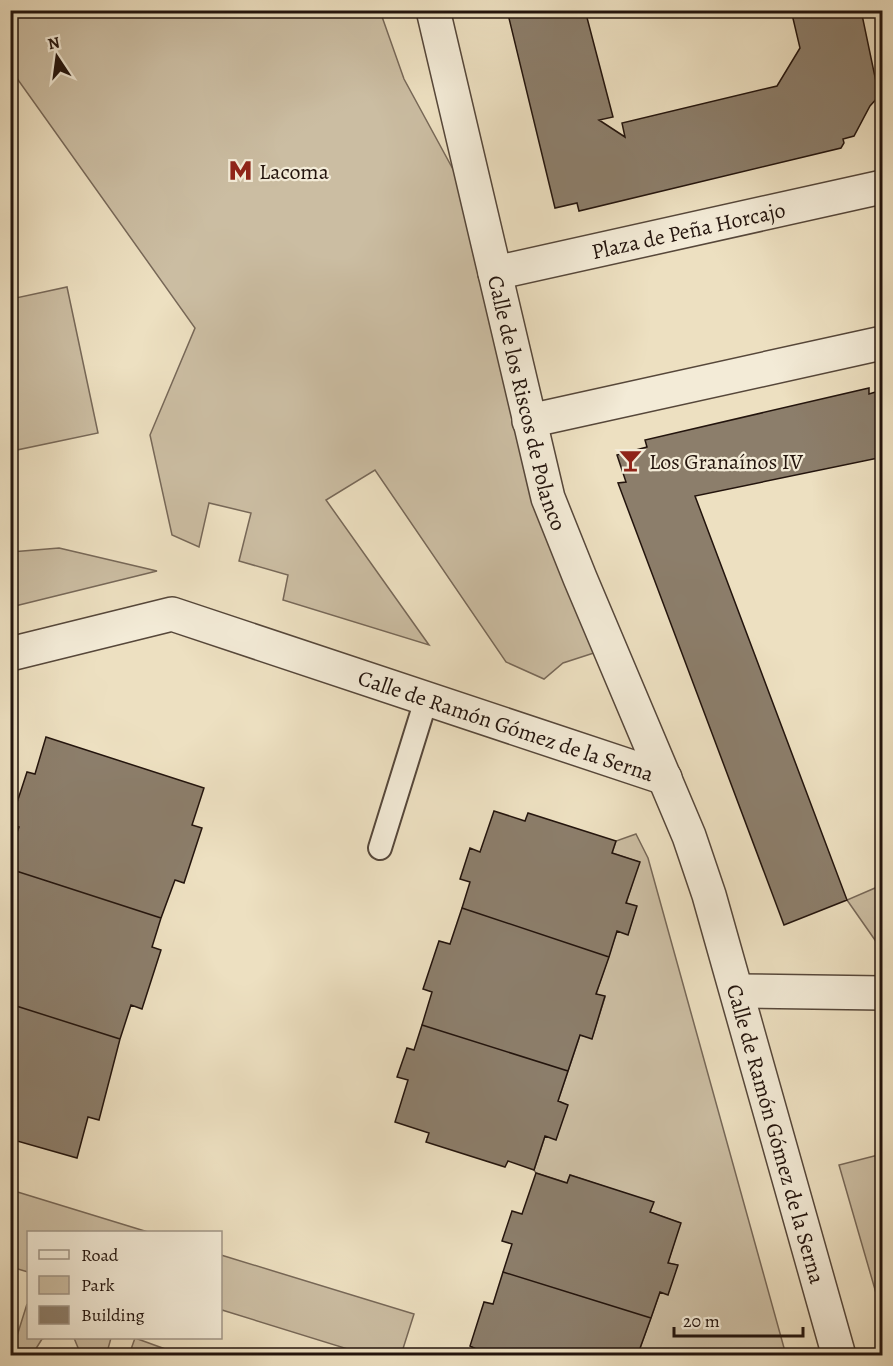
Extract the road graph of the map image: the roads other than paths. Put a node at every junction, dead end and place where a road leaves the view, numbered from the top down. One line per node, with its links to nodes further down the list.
1 (433, 10): 3 (street, Calle de los Riscos de Polanco)
2 (882, 187): 3 (street, Plaza de Peña Horcajo)
3 (495, 273): 5 (street, Calle de los Riscos de Polanco)
4 (882, 343): 5 (street)
5 (529, 421): 8 (street, Calle de los Riscos de Polanco)
6 (10, 654): 7 (street, Calle de Ramón Gómez de la Serna)
7 (426, 700): 8 (street, Calle de Ramón Gómez de la Serna); 9 (lane)
8 (665, 778): 10 (street, Calle de Ramón Gómez de la Serna)
9 (380, 848)
10 (737, 991): 11 (street); 12 (street, Calle de Ramón Gómez de la Serna)
11 (882, 993)
12 (839, 1356)

